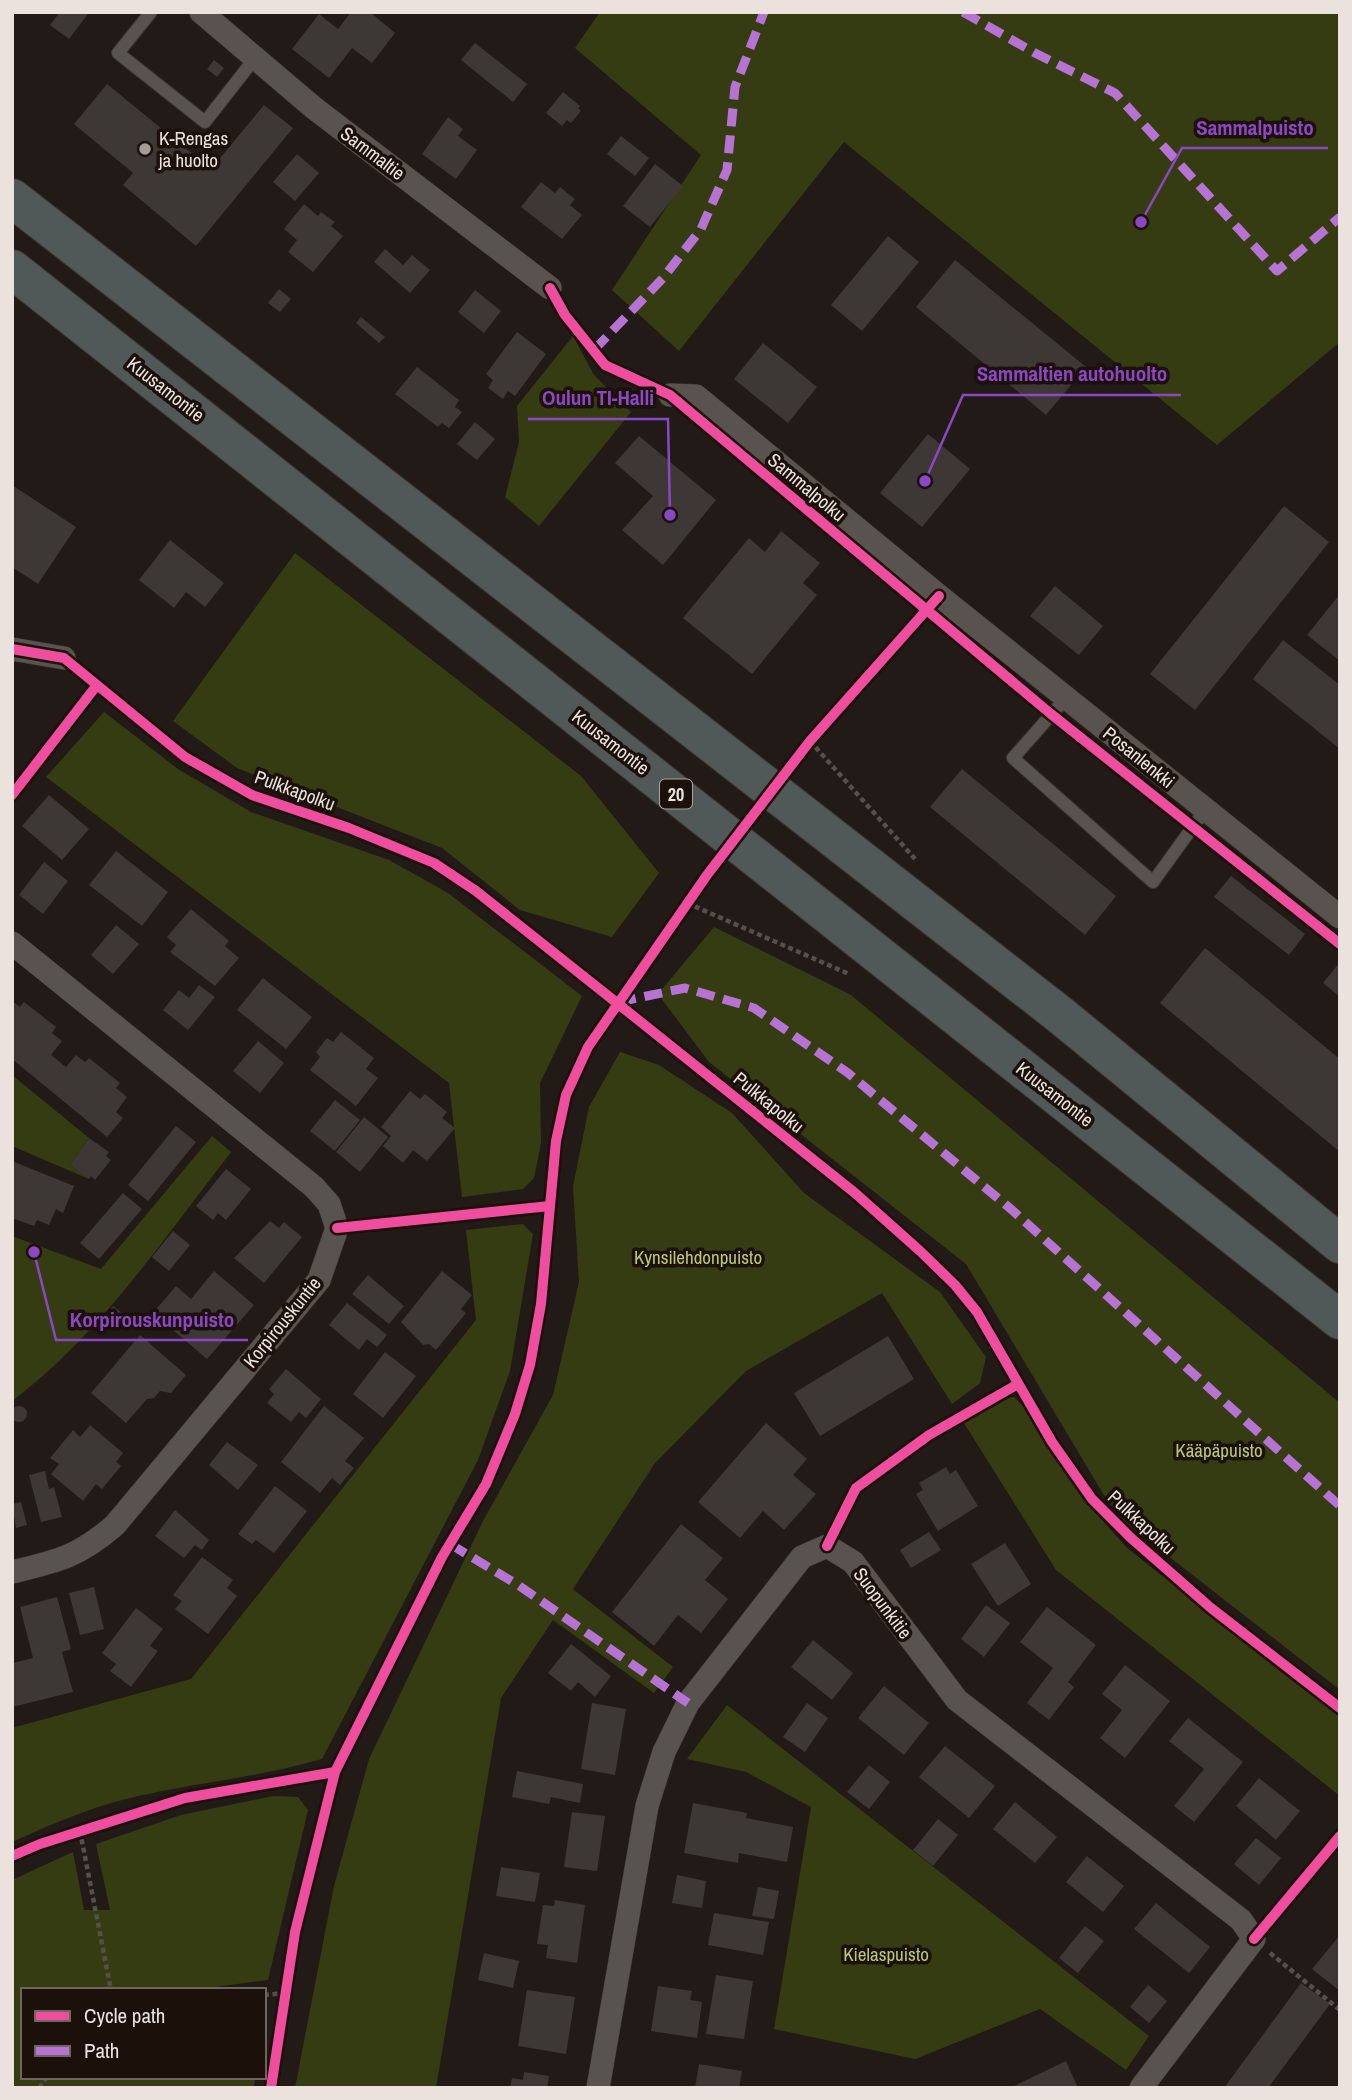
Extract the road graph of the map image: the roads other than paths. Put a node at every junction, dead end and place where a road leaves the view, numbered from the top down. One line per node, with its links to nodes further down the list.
1 (151, 12): 3 (lane)
2 (201, 12): 3 (street, Sammaltie)
3 (256, 58): 6 (street, Sammaltie)
4 (12, 198): 15 (highway)
5 (12, 269): 16 (highway, Kuusamontie / 20)
6 (551, 288)
7 (670, 395): 8 (street, Sammalpolku)
8 (939, 596): 11 (street, Posanlenkki)
9 (12, 649): 10 (street)
10 (64, 658)
11 (1066, 698): 12 (street, Posanlenkki); 12 (lane)
12 (1205, 810): 13 (street, Posanlenkki)
13 (1340, 918)
14 (12, 943): 17 (street, Korpirouskuntie)
15 (1340, 1244)
16 (1340, 1320)
17 (12, 1572)
18 (598, 2088): 19 (street, Suopunkitie)
19 (1141, 2088)

